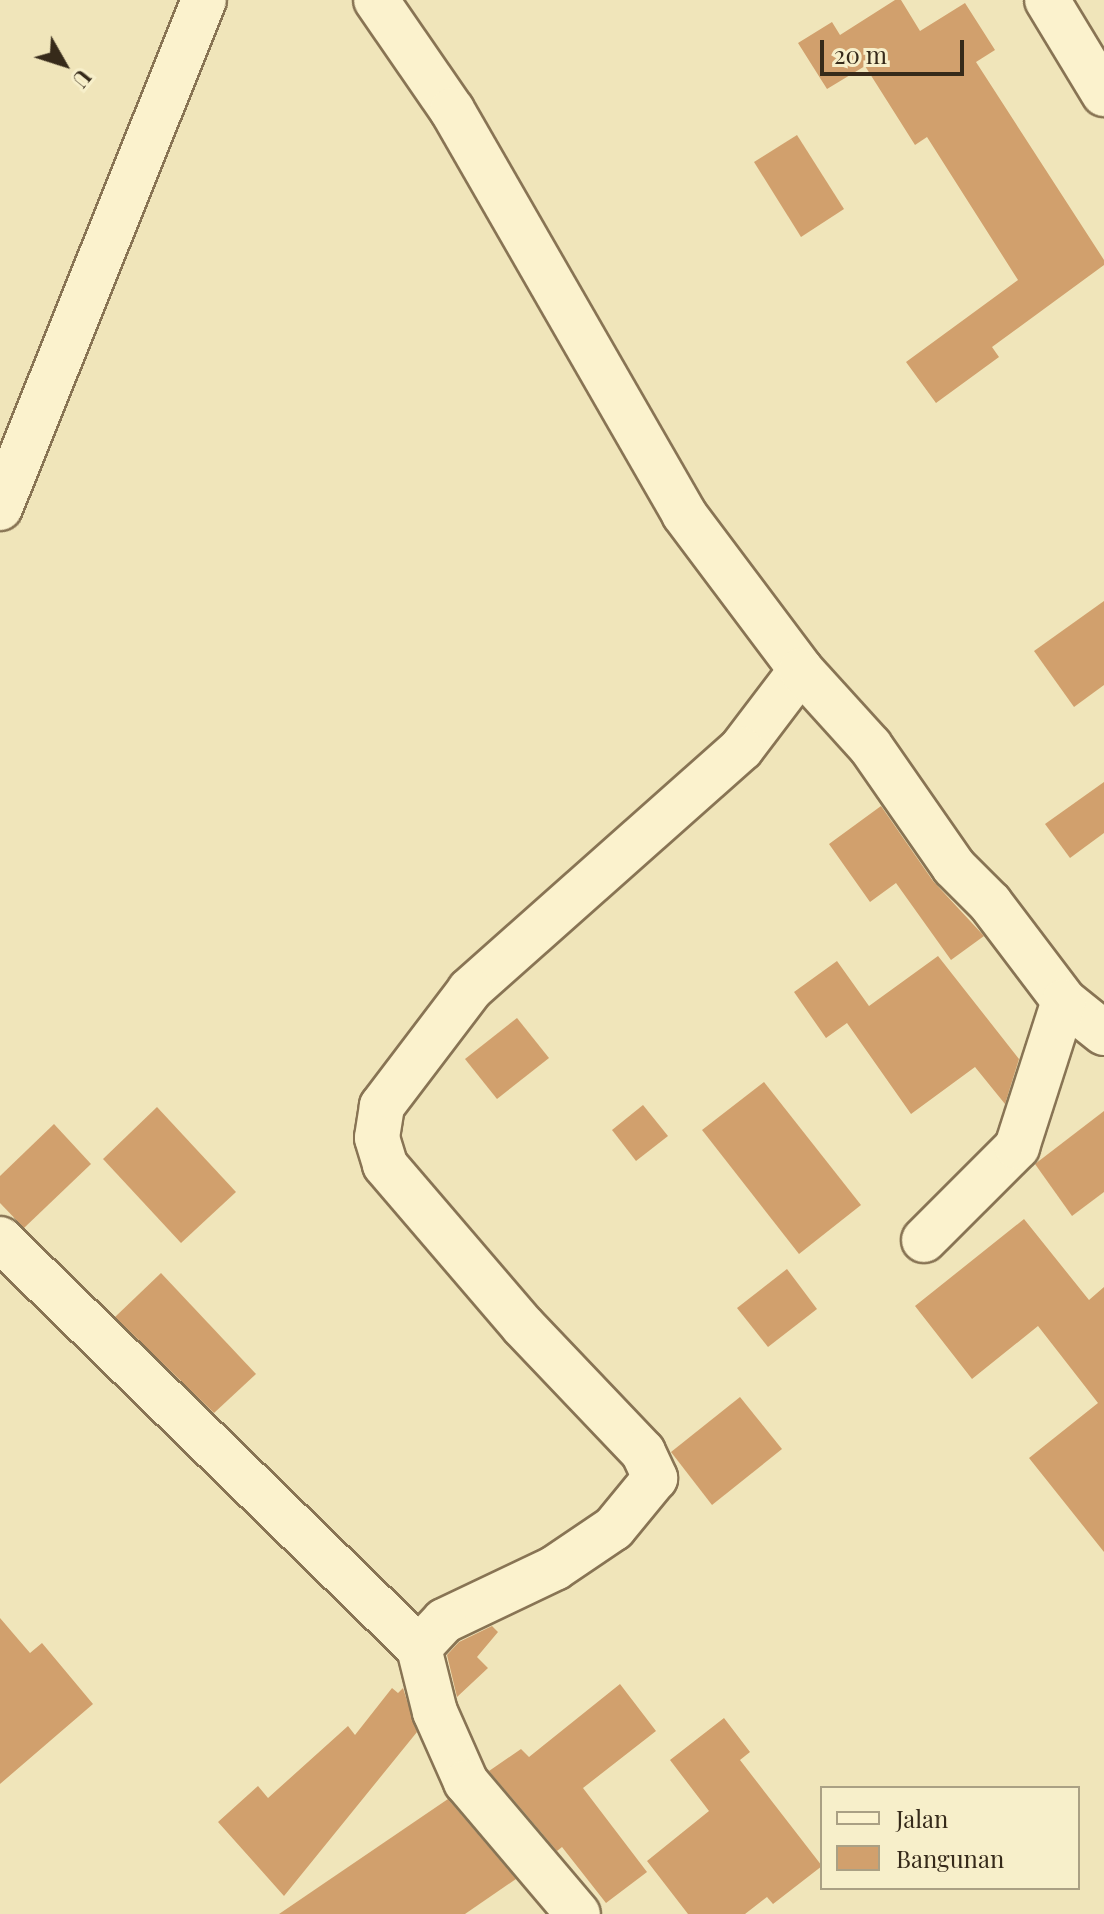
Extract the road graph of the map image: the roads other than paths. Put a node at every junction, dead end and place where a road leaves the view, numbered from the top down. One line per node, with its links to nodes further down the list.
1 (204, 0): 5 (street)
2 (376, 0): 6 (street)
3 (1047, 0): 4 (street)
4 (1104, 94)
5 (0, 508)
6 (801, 670): 7 (street); 11 (street)
7 (1064, 1001): 8 (street); 10 (street)
8 (1104, 1033)
9 (0, 1239): 11 (street)
10 (924, 1240)
11 (419, 1648): 12 (street)
12 (578, 1914)

